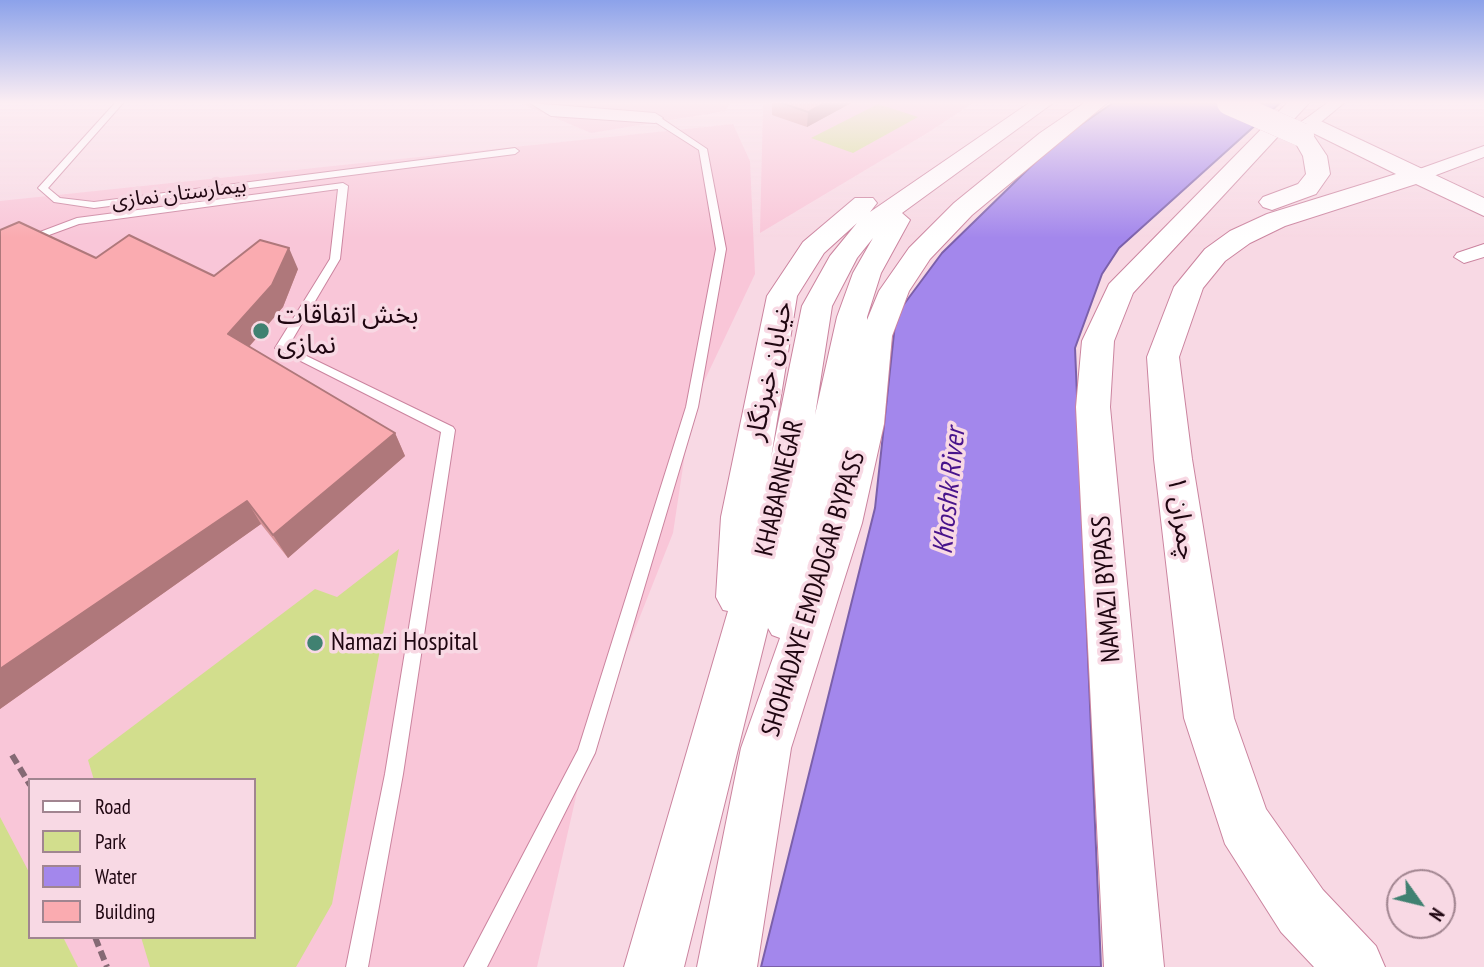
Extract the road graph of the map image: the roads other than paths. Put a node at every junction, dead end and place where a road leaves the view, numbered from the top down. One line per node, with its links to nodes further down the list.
1 (79, 148): 10 (lane, بیمارستان نمازی)
2 (702, 148): 21 (lane)
3 (938, 148): 18 (main road, خیابان خبرنگار)
4 (975, 148): 12 (main road, KHABARNEGAR)
5 (1036, 148): 19 (main road, SHOHADAYE EMDADGAR BYPASS)
6 (1270, 148): 16 (main road, NAMAZI BYPASS)
7 (1312, 148): 16 (main road)
8 (1343, 148): 14 (main road)
9 (1360, 148): 13 (main road)
10 (515, 151)
11 (1484, 151): 13 (street)
12 (937, 174): 18 (main road, KHABARNEGAR); 19 (main road)
13 (1417, 176): 14 (main road, چمران ۱); 15 (main road)
14 (1341, 198): 25 (main road, چمران ۱)
15 (1484, 208)
16 (1169, 234): 24 (main road, NAMAZI BYPASS)
17 (0, 250): 20 (lane)
18 (736, 658): 22 (main road, KHABARNEGAR)
19 (766, 748): 23 (main road, SHOHADAYE EMDADGAR BYPASS)
20 (357, 967)
21 (475, 967)
22 (654, 967)
23 (727, 967)
24 (1134, 967)
25 (1355, 967)

